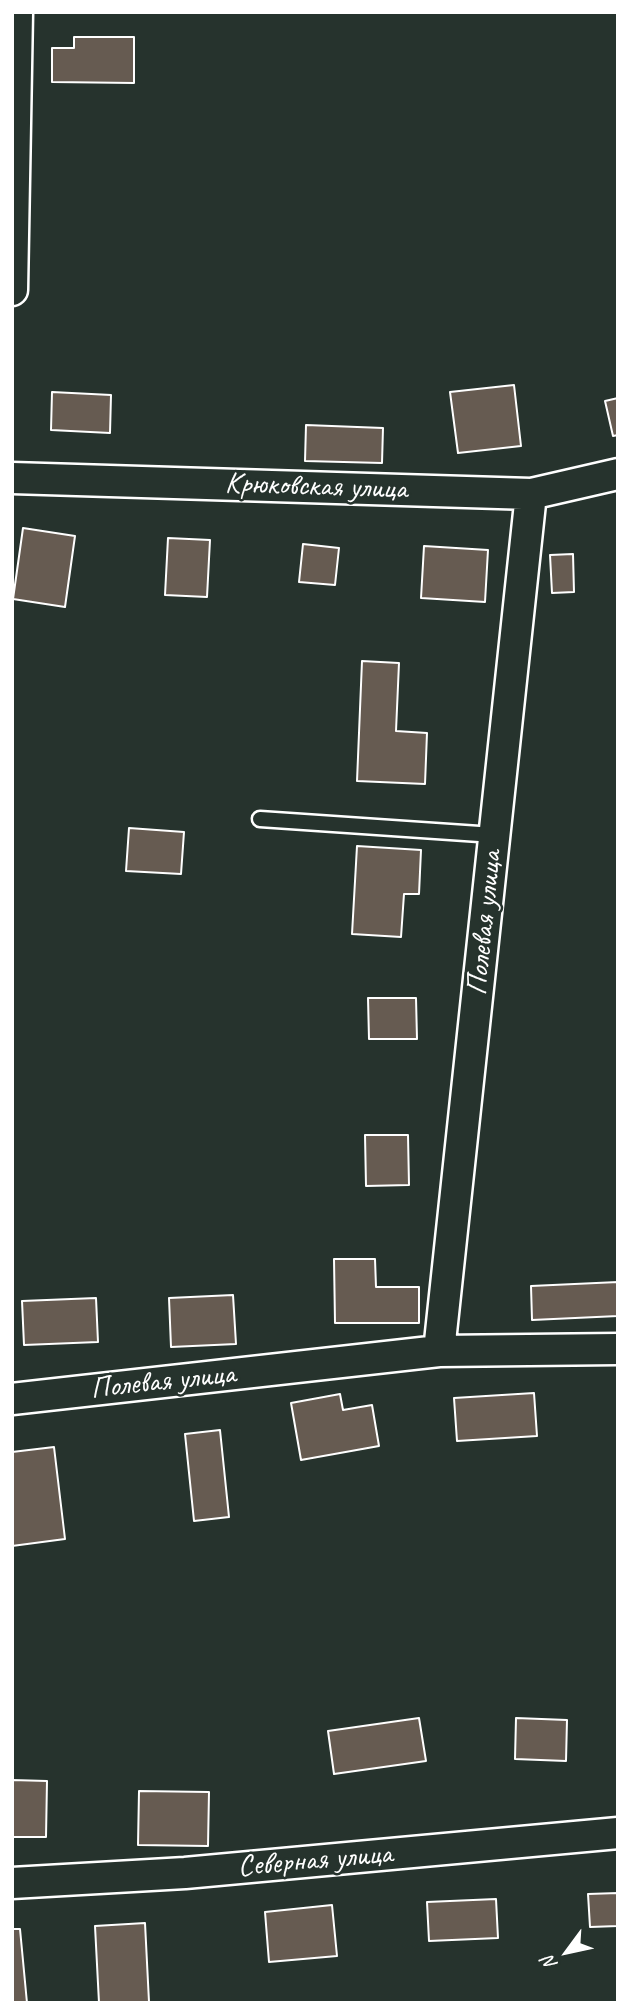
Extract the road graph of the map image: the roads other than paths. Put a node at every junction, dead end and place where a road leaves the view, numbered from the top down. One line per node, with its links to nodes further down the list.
1 (17, 12): 2 (street)
2 (12, 290)
3 (618, 474): 5 (street, Крюковская улица)
4 (12, 478): 5 (street, Крюковская улица)
5 (531, 494): 7 (street, Полевая улица)
6 (260, 818): 7 (lane)
7 (494, 835): 9 (street, Полевая улица)
8 (618, 1349): 9 (street, Полевая улица)
9 (439, 1352): 10 (street, Полевая улица)
10 (12, 1399)
11 (618, 1833): 12 (street, Северная улица)
12 (12, 1883)

